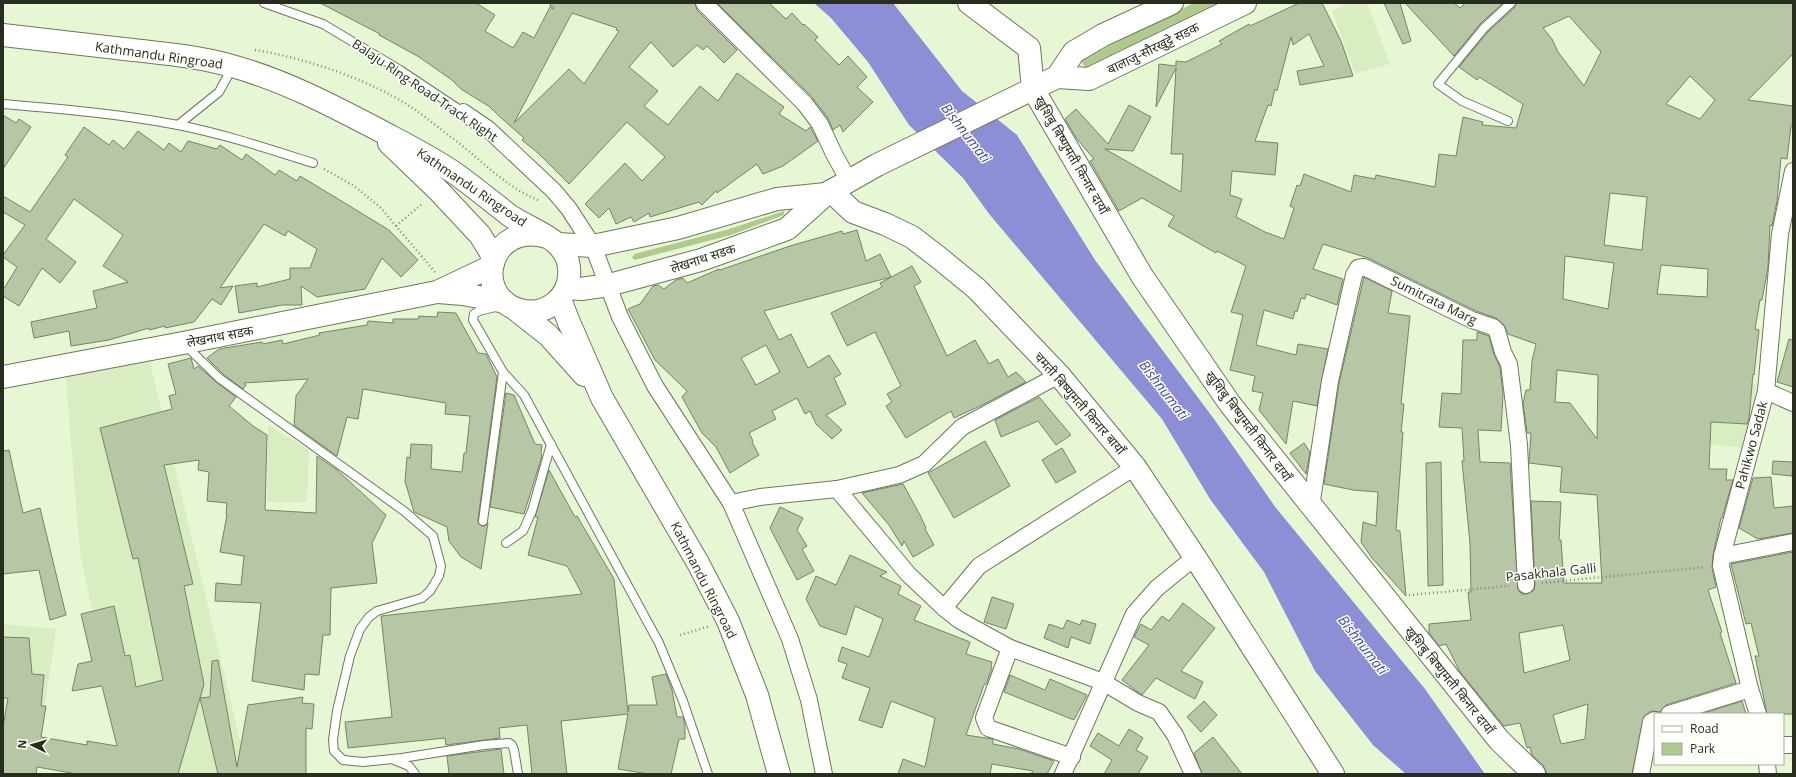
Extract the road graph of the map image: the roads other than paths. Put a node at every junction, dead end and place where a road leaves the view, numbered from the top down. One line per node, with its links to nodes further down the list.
1 (264, 3): 12 (lane, Balaju Ring Road Track Right)
2 (704, 3): 18 (street)
3 (969, 3): 10 (main road)
4 (1172, 3): 9 (main road)
5 (1245, 3): 9 (main road, बालाजु-सौरखुट्टे सडक)
6 (1512, 3): 13 (lane)
7 (3, 35): 8 (main road, Kathmandu Ringroad)
8 (233, 66): 14 (lane); 15 (main road, Kathmandu Ringroad)
9 (1057, 77): 10 (main road)
10 (1033, 89): 18 (main road, लेखनाथ सडक); 38 (main road, खुशिबु बिष्णुमती किनार दायाँ)
11 (3, 104): 14 (lane)
12 (463, 112): 21 (street, Balaju Ring Road Track Right)
13 (1508, 121)
14 (178, 125): 16 (lane)
15 (374, 128): 20 (main road, Kathmandu Ringroad); 22 (main road, Kathmandu Ringroad)
16 (313, 163)
17 (1793, 171): 19 (street, Pahikwo Sadak)
18 (835, 189): 21 (main road, लेखनाथ सडक); 23 (main road, लेखनाथ सडक); 29 (main road, चमती बिष्णुमती किनार बायाँ)
19 (1787, 236): 31 (street, Pahikwo Sadak)
20 (553, 240): 21 (main road, लेखनाथ सडक); 22 (main road, Kathmandu Ringroad); 25 (main road, Kathmandu Ringroad)
21 (593, 246): 23 (street, Balaju Ring Road Track Right)
22 (492, 265): 24 (main road, लेखनाथ सडक); 26 (main road, Kathmandu Ringroad)
23 (608, 285): 25 (main road, लेखनाथ सडक); 37 (street, Balaju Ring Road Track Right)
24 (437, 292): 26 (main road, लेखनाथ सडक); 27 (main road, लेखनाथ सडक)
25 (563, 293): 26 (main road); 32 (main road, Kathmandu Ringroad)
26 (509, 305): 28 (lane); 32 (main road, Kathmandu Ringroad)
27 (183, 344): 30 (main road, लेखनाथ सडक); 53 (lane)
28 (503, 372): 34 (lane); 39 (lane)
29 (1059, 375): 35 (main road, चमती बिष्णुमती किनार बायाँ); 36 (street)
30 (3, 377)
31 (1766, 391): 33 (street); 43 (street, Pahikwo Sadak)
32 (602, 398): 57 (main road, Kathmandu Ringroad)
33 (1793, 403)
34 (551, 444): 41 (lane); 56 (lane)
35 (1135, 467): 42 (main road, चमती बिष्णुमती किनार बायाँ); 45 (street)
36 (837, 489): 37 (street); 45 (street)
37 (731, 503): 58 (street, Balaju Ring Road Track Right)
38 (1311, 506): 44 (street, Sumitrata Marg); 62 (main road, खुशिबु बिष्णुमती किनार दायाँ)
39 (483, 521)
40 (1793, 542): 43 (street)
41 (506, 543)
42 (1195, 557): 47 (street); 61 (main road, चमती बिष्णुमती किनार बायाँ)
43 (1721, 561): 48 (street, Pahikwo Sadak)
44 (1526, 584)
45 (944, 608): 46 (street)
46 (1010, 648): 47 (street); 52 (street)
47 (1103, 682): 52 (street); 60 (street)
48 (1750, 689): 49 (street); 50 (street, Pahikwo Sadak)
49 (1672, 713)
50 (1758, 713)
51 (1654, 720): 63 (street)
52 (1072, 757): 59 (street)
53 (392, 759): 54 (lane); 55 (lane)
54 (415, 774)
55 (518, 774)
56 (708, 774)
57 (778, 774)
58 (824, 774)
59 (1063, 774)
60 (1193, 774)
61 (1333, 774)
62 (1534, 774)
63 (1641, 774)

